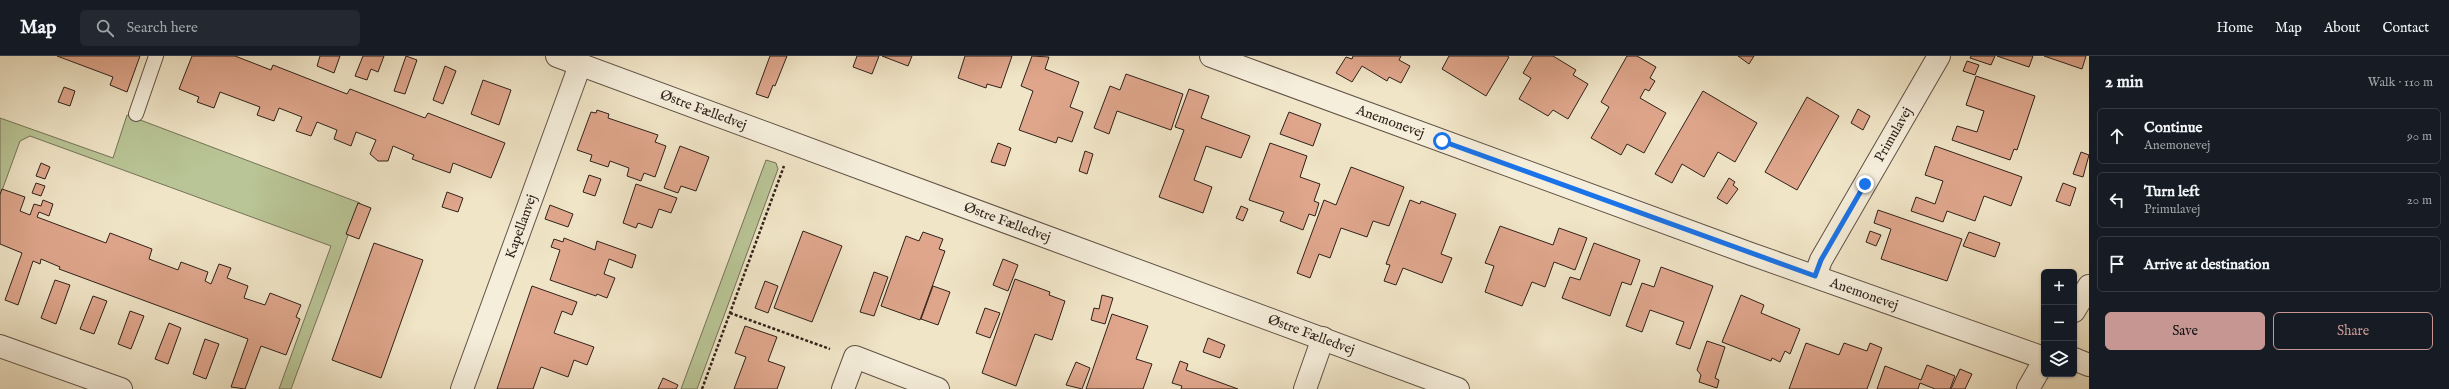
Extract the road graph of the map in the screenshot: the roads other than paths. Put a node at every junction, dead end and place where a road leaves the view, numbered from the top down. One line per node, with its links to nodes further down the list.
1 (156, 56): 6 (lane)
2 (557, 56): 5 (street, Østre Fælledvej)
3 (1211, 56): 7 (street, Anemonevej)
4 (1939, 56): 7 (street, Primulavej)
5 (580, 65): 10 (street, Østre Fælledvej); 17 (street, Kapellanvej)
6 (136, 114)
7 (1815, 276): 12 (street, Anemonevej)
8 (2089, 286): 9 (street)
9 (2077, 306)
10 (1323, 338): 20 (street); 21 (street, Østre Fælledvej)
11 (0, 346): 16 (street)
12 (2041, 359)
13 (2077, 360): 15 (street)
14 (2041, 365): 22 (street)
15 (2089, 365)
16 (121, 389)
17 (462, 389)
18 (843, 389): 19 (street)
19 (938, 389)
20 (1305, 389)
21 (1458, 389)
22 (2028, 389)

